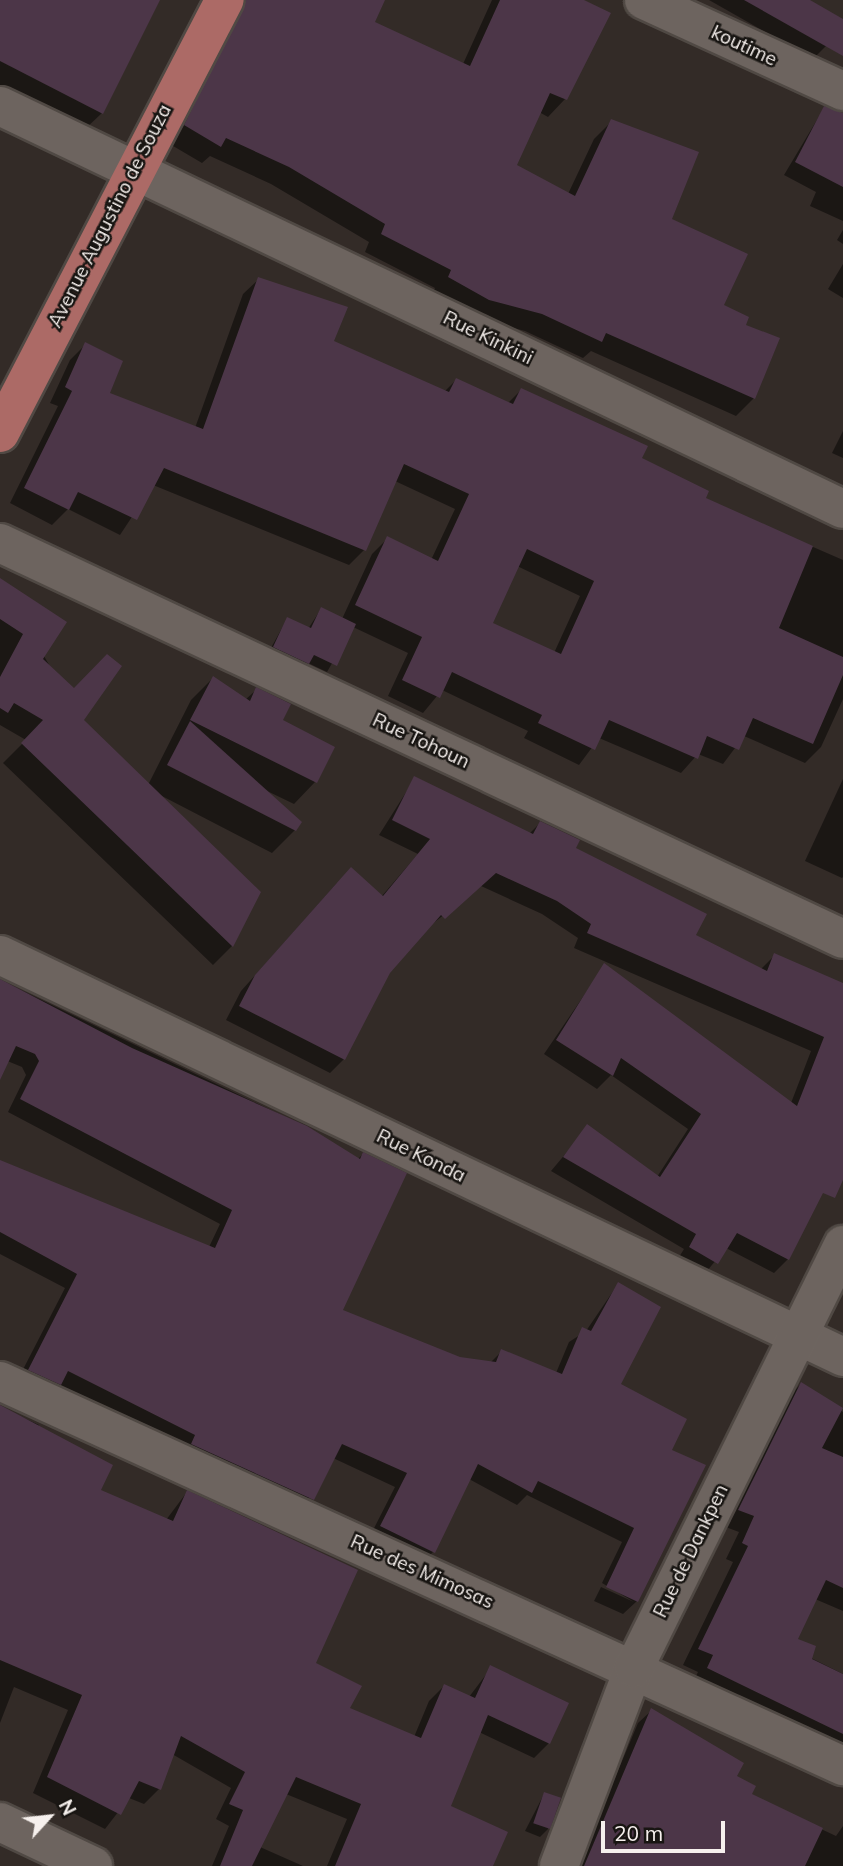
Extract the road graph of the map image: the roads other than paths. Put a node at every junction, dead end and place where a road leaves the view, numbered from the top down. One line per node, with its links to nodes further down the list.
1 (224, 0): 5 (main road, Avenue Augustino de Souza)
2 (644, 0): 3 (street, koutime)
3 (843, 92)
4 (0, 106): 5 (street, Rue Kinkini)
5 (133, 167): 6 (main road, Avenue Augustino de Souza); 7 (street, Rue Kinkini)
6 (0, 433)
7 (843, 509)
8 (0, 542): 9 (street, Rue Tohoun)
9 (843, 939)
10 (0, 955): 12 (street, Rue Konda)
11 (843, 1245): 12 (street, Rue de Dankpen)
12 (795, 1335): 13 (street, Rue Konda); 15 (street, Rue de Dankpen)
13 (843, 1357)
14 (0, 1381): 15 (street, Rue des Mimosas)
15 (634, 1668): 16 (street, Rue des Mimosas); 19 (street, Rue de Dankpen)
16 (843, 1766)
17 (0, 1822): 18 (street)
18 (93, 1866)
19 (559, 1866)

